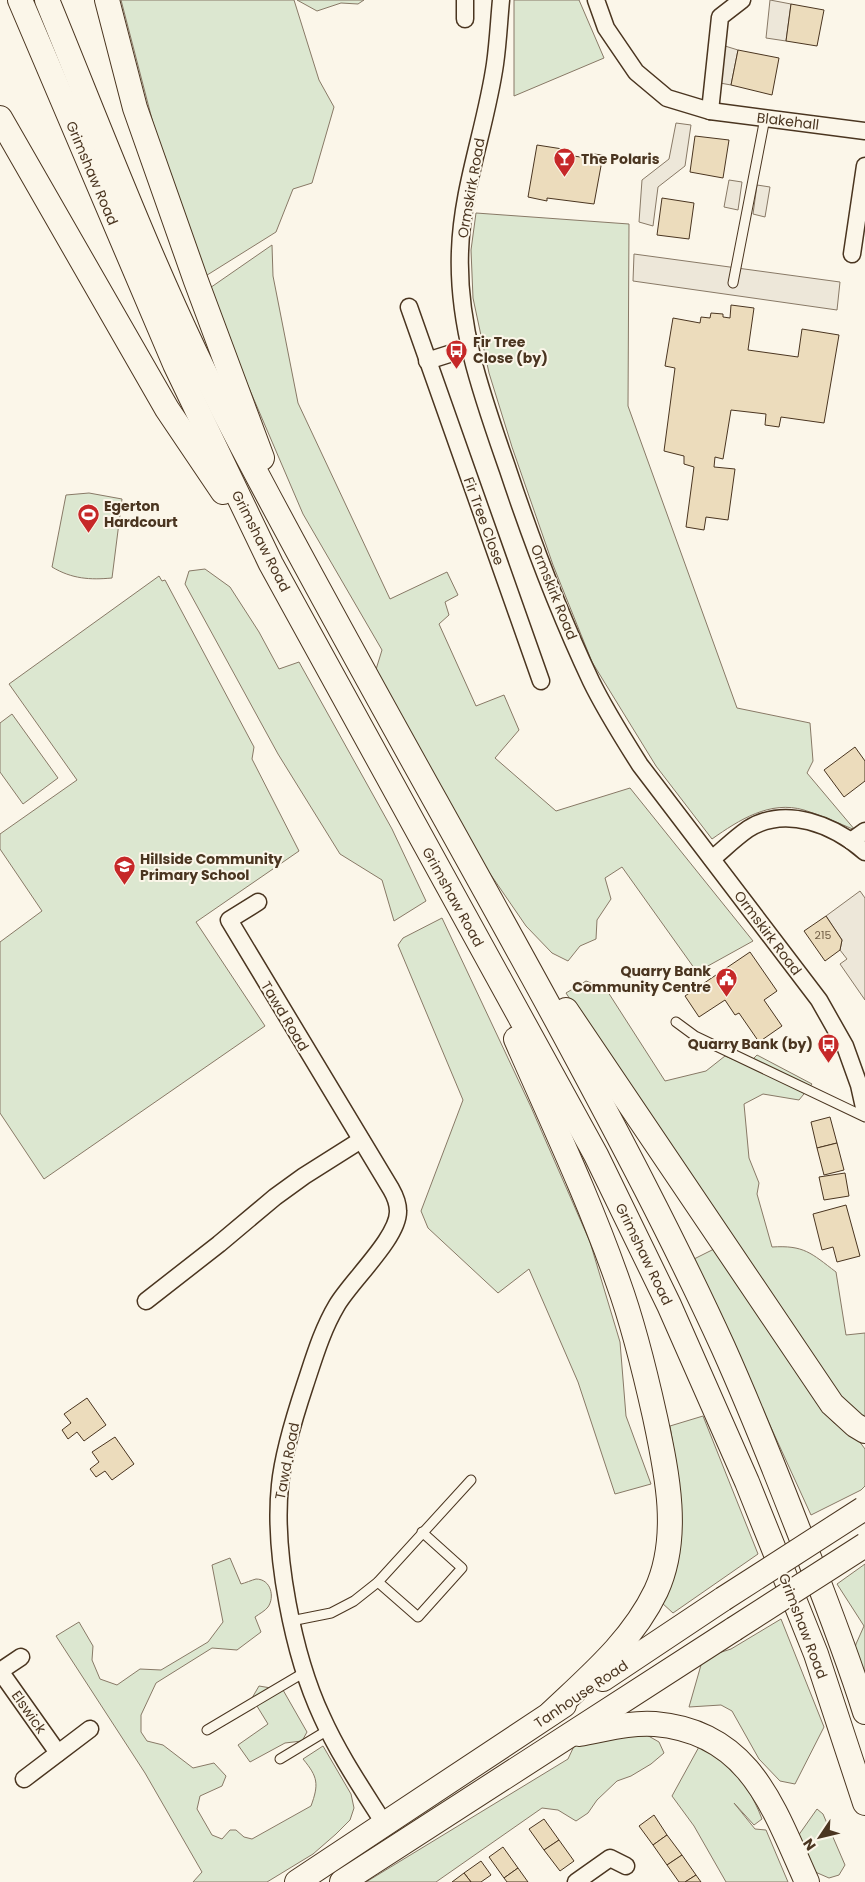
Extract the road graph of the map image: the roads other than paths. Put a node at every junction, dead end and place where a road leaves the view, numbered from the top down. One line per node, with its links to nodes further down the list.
1 (20, 0): 20 (main road, Grimshaw Road)
2 (47, 0): 19 (main road, Grimshaw Road)
3 (107, 0): 19 (main road)
4 (465, 0): 8 (street)
5 (501, 0): 17 (street, Ormskirk Road)
6 (596, 0): 9 (street, Blakehall)
7 (742, 0): 9 (street)
8 (465, 19)
9 (710, 111): 11 (street, Blakehall)
10 (0, 118): 20 (main road)
11 (765, 118): 12 (street, Blakehall); 15 (lane)
12 (865, 131)
13 (865, 166): 14 (street)
14 (852, 254)
15 (732, 283)
16 (409, 307): 18 (street, Fir Tree Close)
17 (468, 348): 18 (street); 25 (street, Ormskirk Road)
18 (427, 361): 21 (street, Fir Tree Close)
19 (299, 553): 26 (main road, Grimshaw Road)
20 (271, 564): 28 (main road, Grimshaw Road)
21 (541, 681)
22 (865, 831): 23 (street)
23 (851, 841): 24 (street); 25 (street)
24 (865, 852)
25 (712, 859): 30 (street, Ormskirk Road)
26 (487, 892): 34 (main road); 44 (main road, Grimshaw Road)
27 (258, 902): 32 (street, Tawd Road)
28 (459, 908): 45 (main road); 53 (main road, Grimshaw Road)
29 (676, 1022): 31 (lane)
30 (865, 1112)
31 (865, 1117)
32 (361, 1140): 33 (street); 40 (street, Tawd Road)
33 (146, 1301)
34 (865, 1431)
35 (471, 1480): 37 (lane)
36 (864, 1508): 45 (main road, Tanhouse Road, bridge)
37 (422, 1532): 39 (lane); 39 (lane)
38 (865, 1545): 49 (main road, Tanhouse Road, bridge)
39 (378, 1582): 40 (lane)
40 (291, 1621): 43 (street, Tawd Road)
41 (21, 1657): 42 (street, Elswick)
42 (0, 1671): 50 (street, Elswick)
43 (305, 1672): 47 (lane); 48 (street, Tawd Road)
44 (865, 1712)
45 (551, 1714): 54 (main road, Tanhouse Road)
46 (90, 1729): 50 (street)
47 (207, 1730)
48 (328, 1730): 51 (lane); 54 (street, Tawd Road)
49 (568, 1737): 57 (main road, Tanhouse Road); 59 (main road)
50 (58, 1754): 52 (street)
51 (280, 1759)
52 (24, 1779)
53 (865, 1803)
54 (385, 1825): 56 (main road, Tanhouse Road)
55 (626, 1866): 58 (street)
56 (297, 1882)
57 (342, 1882)
58 (576, 1882)
59 (807, 1882)

